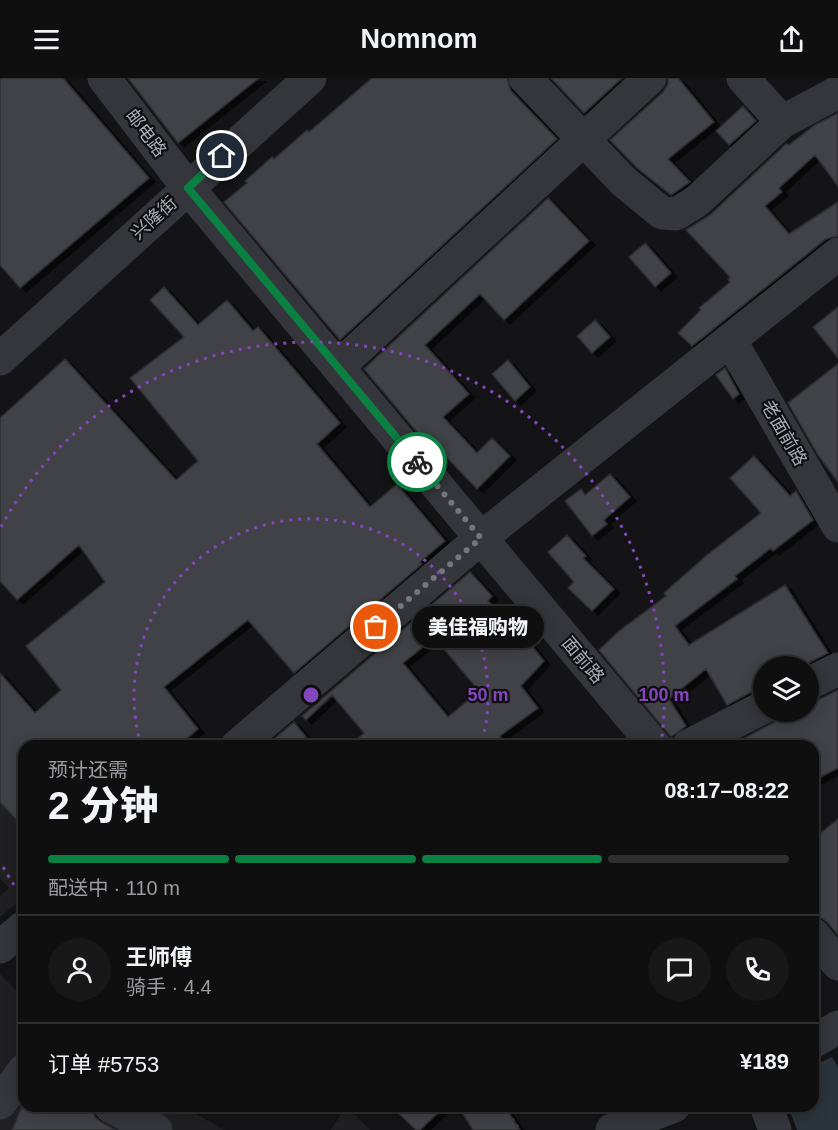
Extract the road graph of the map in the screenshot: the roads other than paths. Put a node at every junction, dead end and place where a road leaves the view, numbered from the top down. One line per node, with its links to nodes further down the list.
1 (104, 78): 9 (street, 邮电路)
2 (310, 78): 9 (street, 兴隆街)
3 (525, 78): 8 (street)
4 (650, 78): 8 (street)
5 (743, 78): 7 (street)
6 (838, 92): 7 (street)
7 (782, 122): 8 (street)
8 (584, 139): 13 (street)
9 (188, 188): 12 (street, 兴隆街); 13 (street, 面前路)
10 (838, 254): 11 (street)
11 (730, 340): 14 (street, 老面前路); 15 (street)
12 (0, 359)
13 (338, 367): 15 (street, 面前路)
14 (838, 526)
15 (481, 538): 19 (street); 20 (street, 面前路)
16 (838, 669): 17 (street)
17 (819, 678)
18 (753, 713): 21 (street)
19 (244, 740)
20 (650, 740)
21 (700, 740)
22 (18, 932): 24 (street)
23 (819, 941): 25 (street)
24 (0, 947)
25 (838, 964)
26 (838, 1027): 27 (street)
27 (819, 1038)
28 (18, 1078): 29 (street)
29 (0, 1103)
30 (122, 1112): 33 (street)
31 (658, 1112): 34 (street)
32 (768, 1112): 35 (street)
33 (156, 1130)
34 (612, 1130)
35 (775, 1130)

